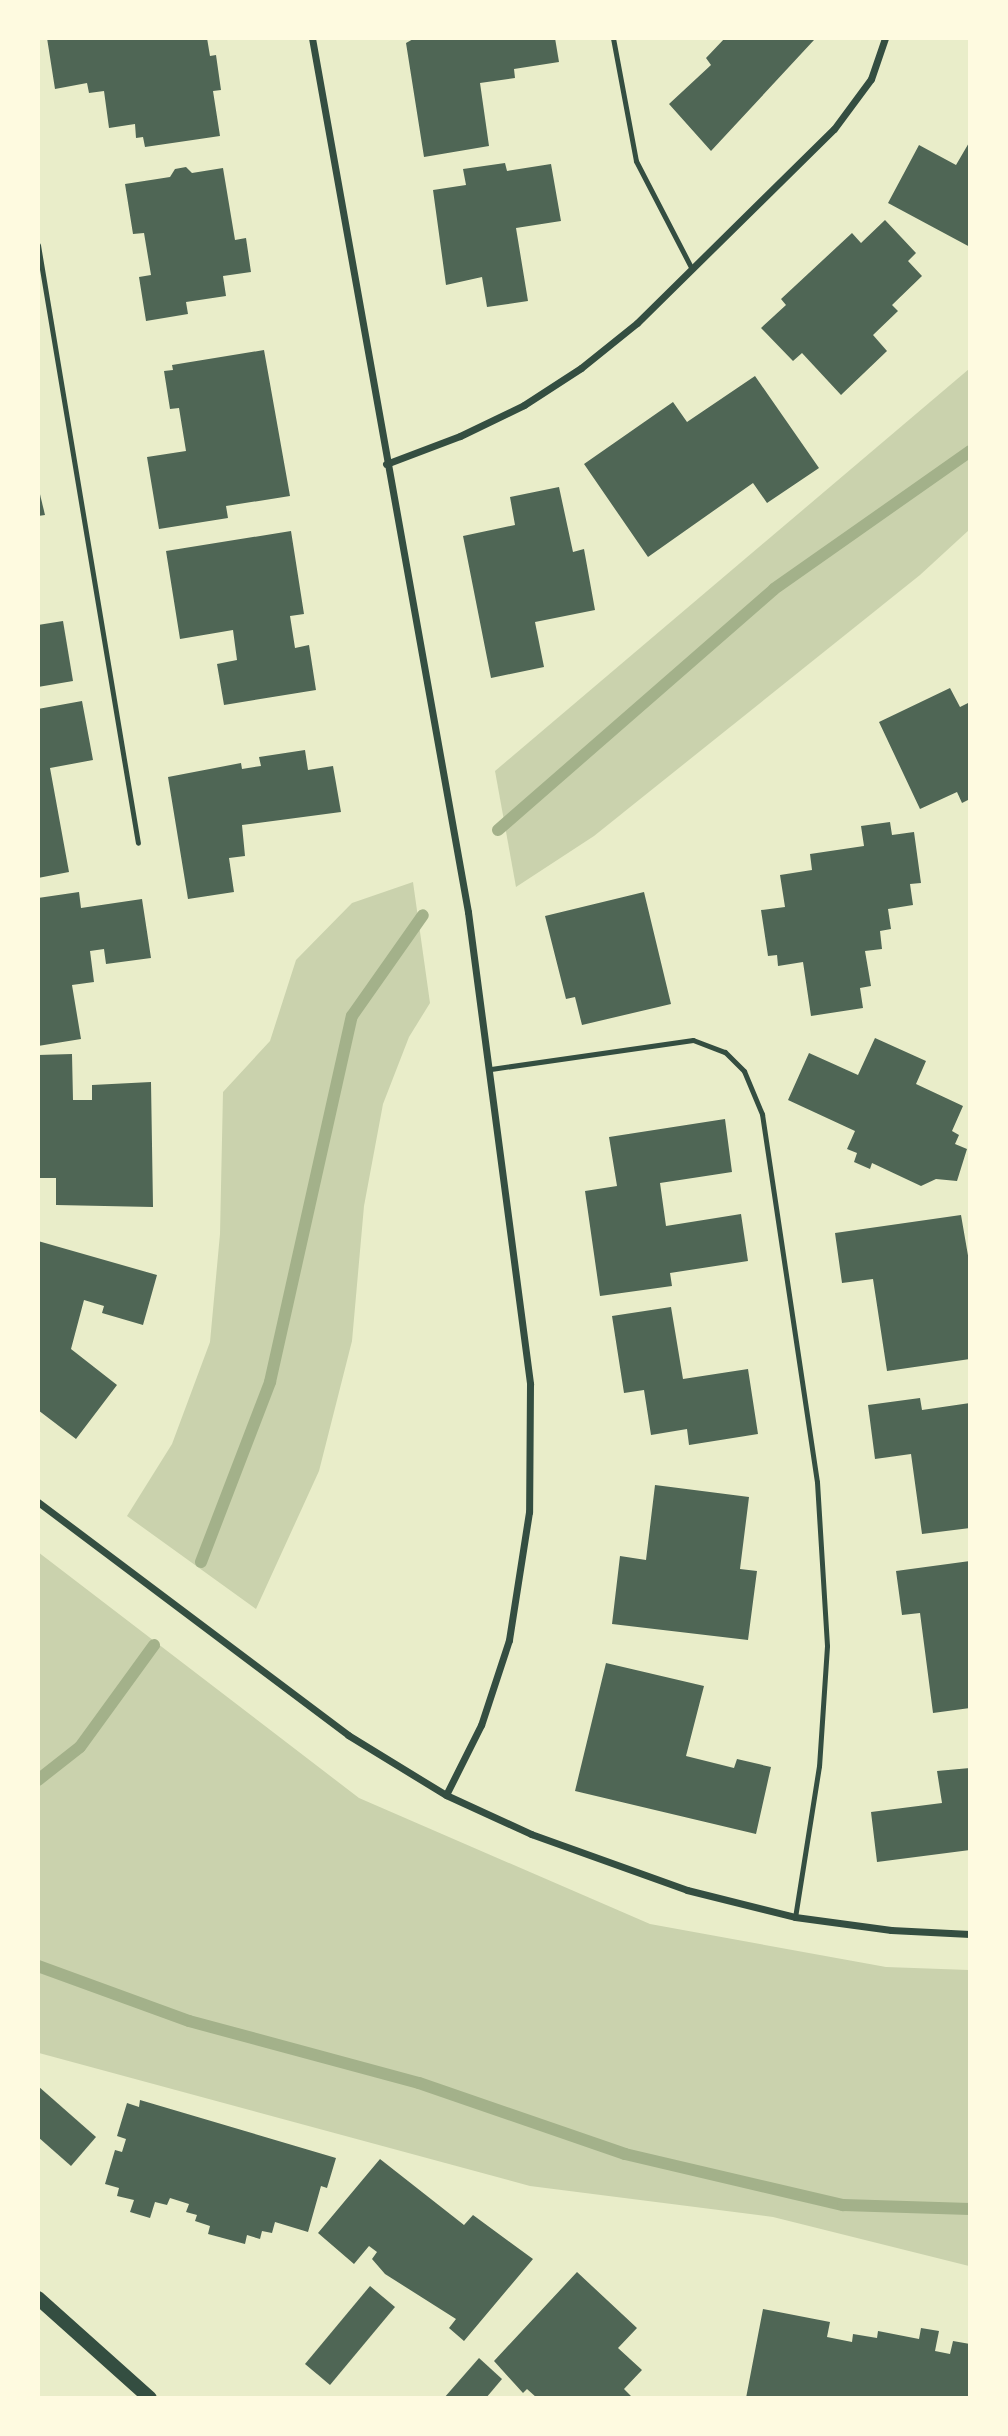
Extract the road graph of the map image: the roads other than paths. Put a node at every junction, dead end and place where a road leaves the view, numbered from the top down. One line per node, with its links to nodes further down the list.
1 (312, 38): 6 (street)
2 (613, 38): 5 (lane)
3 (885, 38): 5 (street)
4 (38, 245): 7 (lane)
5 (692, 270): 6 (street)
6 (386, 464): 8 (street)
7 (138, 843)
8 (491, 1069): 10 (street); 11 (lane)
9 (38, 1502): 10 (street)
10 (446, 1796): 11 (street)
11 (794, 1917): 12 (street)
12 (970, 1934)
13 (38, 2298): 14 (main road)
14 (150, 2398)

